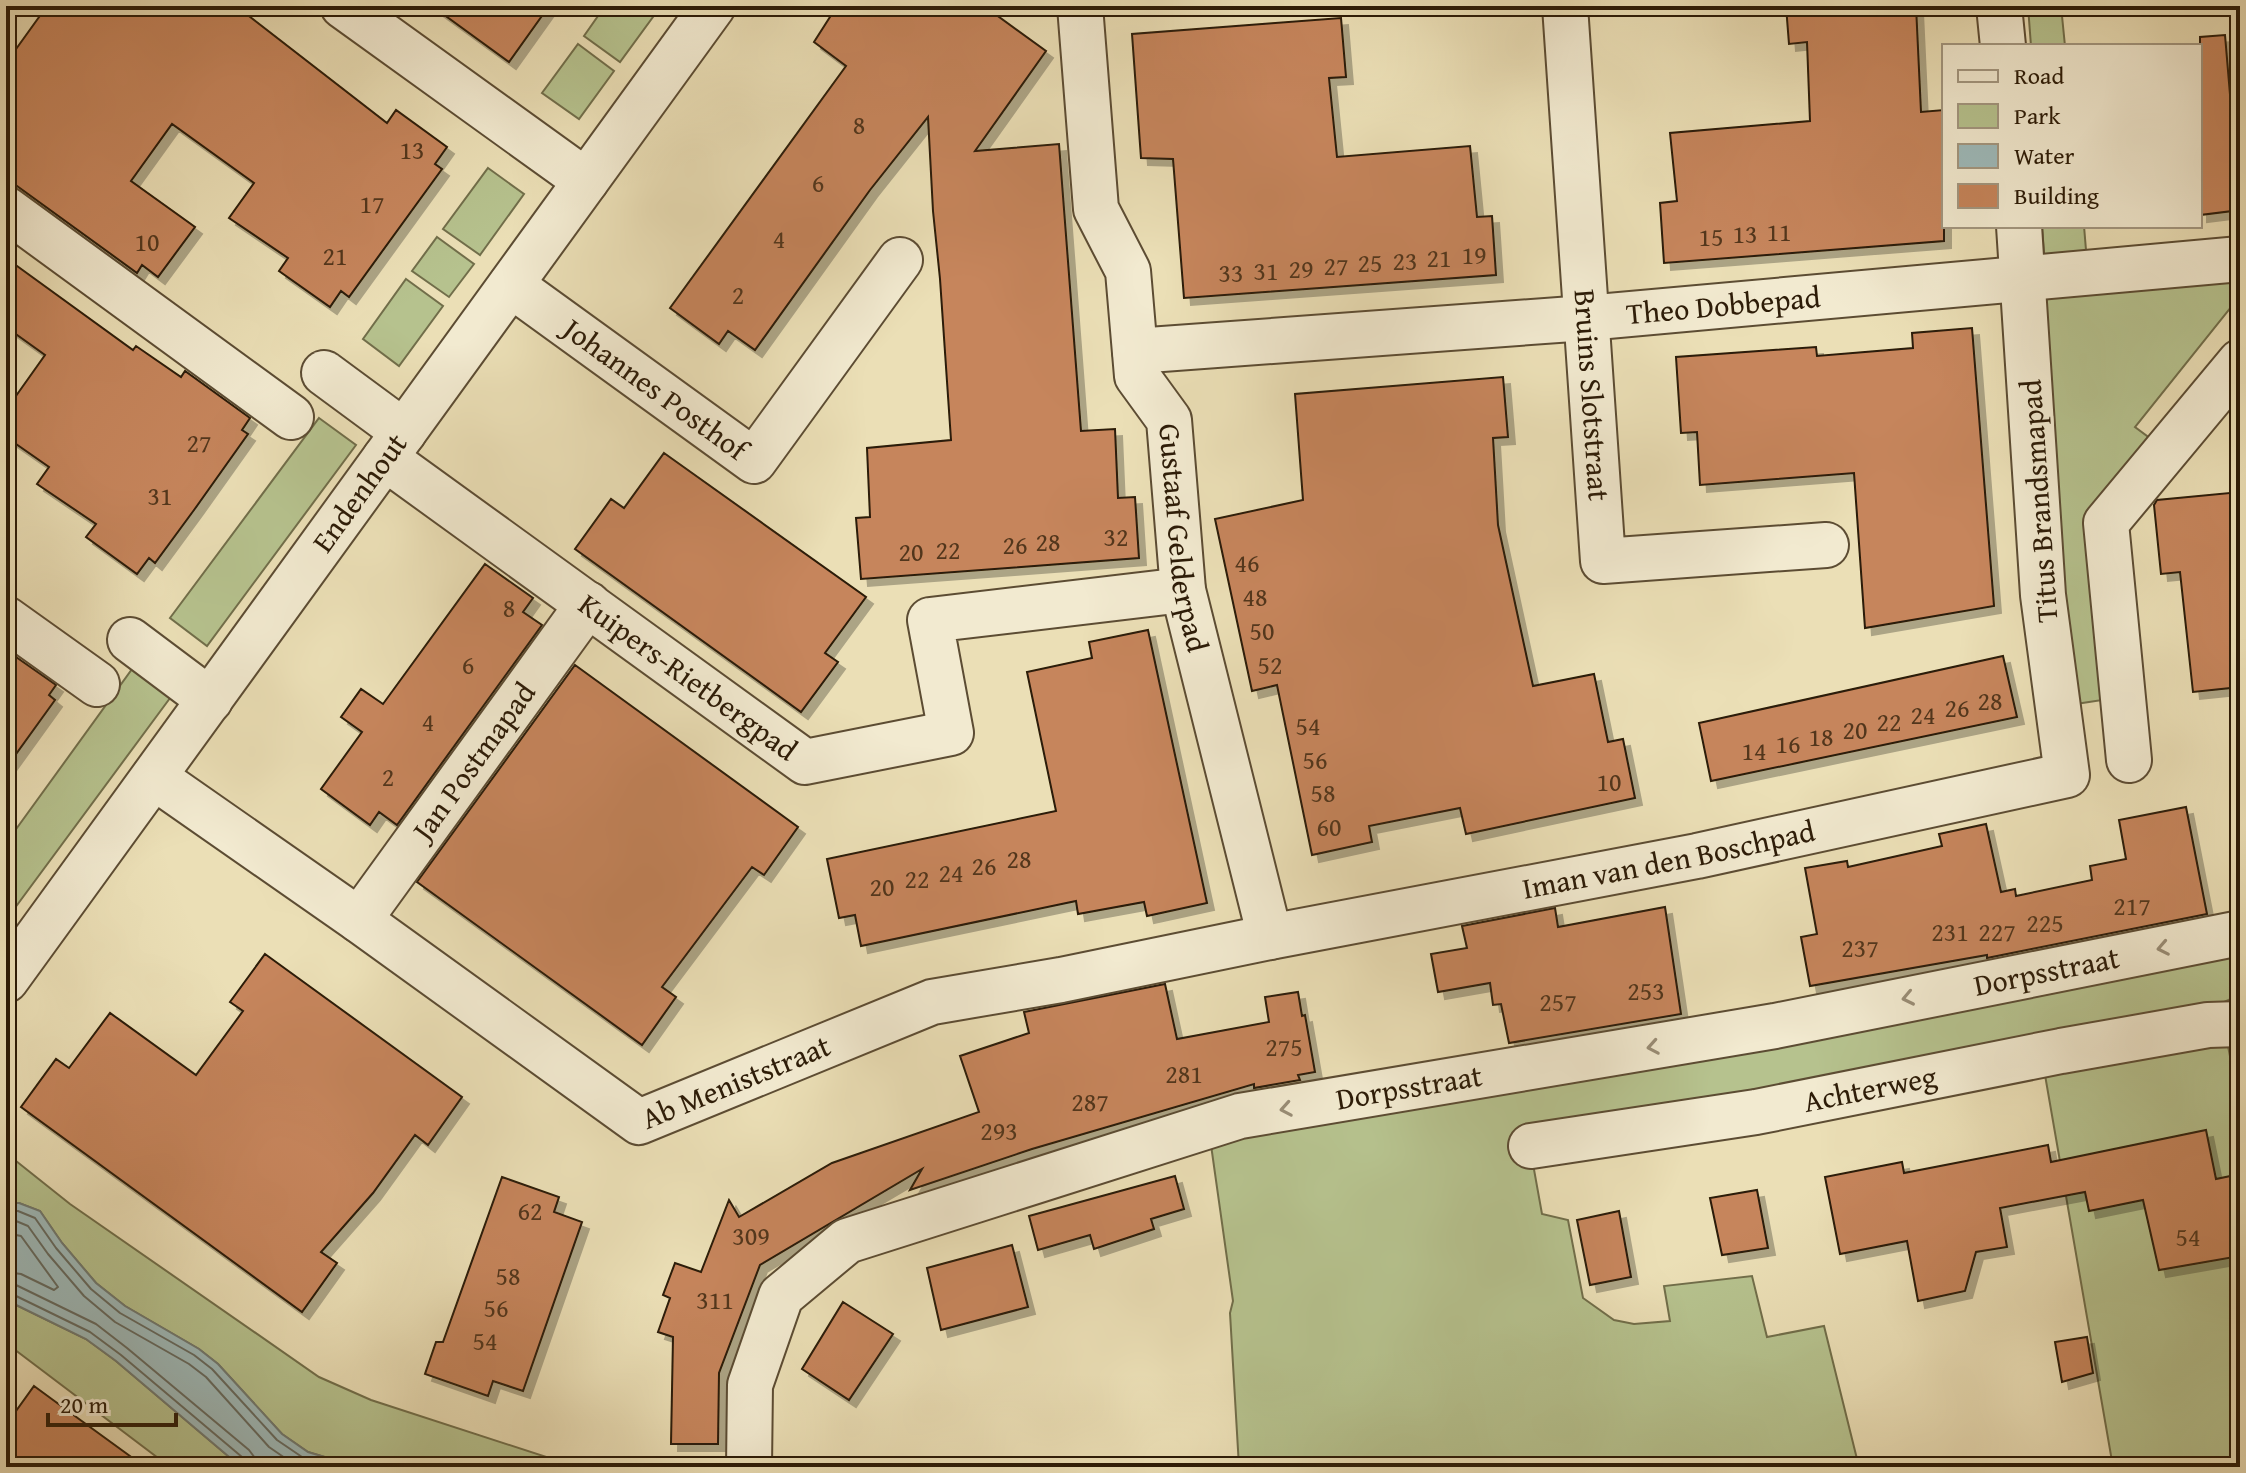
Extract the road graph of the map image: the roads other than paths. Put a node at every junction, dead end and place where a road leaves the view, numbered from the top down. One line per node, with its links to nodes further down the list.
1 (343, 6): 7 (street)
2 (713, 6): 7 (street, Endenhout)
3 (1080, 6): 15 (street, Gustaaf Gelderpad)
4 (1565, 6): 14 (street, Bruins Slotstraat)
5 (1999, 6): 6 (street)
6 (2003, 44)
7 (586, 181): 13 (street, Endenhout)
8 (6, 209): 18 (street)
9 (2019, 228): 12 (street, Titus Brandsmapad)
10 (2240, 259): 12 (street, Theo Dobbepad)
11 (900, 260): 13 (street, Johannes Posthof)
12 (2023, 278): 14 (street, Theo Dobbepad); 28 (street, Titus Brandsmapad)
13 (511, 285): 19 (street, Endenhout)
14 (1586, 318): 15 (street, Theo Dobbepad); 20 (street, Bruins Slotstraat)
15 (1135, 351): 21 (street, Gustaaf Gelderpad)
16 (2240, 362): 27 (street)
17 (324, 373): 19 (street, Kuipers-Rietbergpad)
18 (291, 417)
19 (394, 445): 22 (street, Kuipers-Rietbergpad); 26 (street, Endenhout)
20 (1826, 545)
21 (1183, 590): 22 (street, Kuipers-Rietbergpad); 32 (street, Gustaaf Gelderpad)
22 (588, 604): 30 (street, Jan Postmapad)
23 (6, 619): 25 (street)
24 (130, 640): 26 (street)
25 (97, 684)
26 (210, 700): 29 (street, Endenhout)
27 (2129, 760)
28 (2067, 775): 32 (street, Iman van den Boschpad)
29 (154, 777): 30 (street, Ab Meniststraat); 33 (street, Endenhout)
30 (359, 920): 32 (street, Ab Meniststraat)
31 (2240, 933): 36 (street, Dorpsstraat, one-way to 36)
32 (1270, 937)
33 (10, 968)
34 (2229, 1020): 35 (street, Achterweg)
35 (1531, 1146)
36 (749, 1467)

